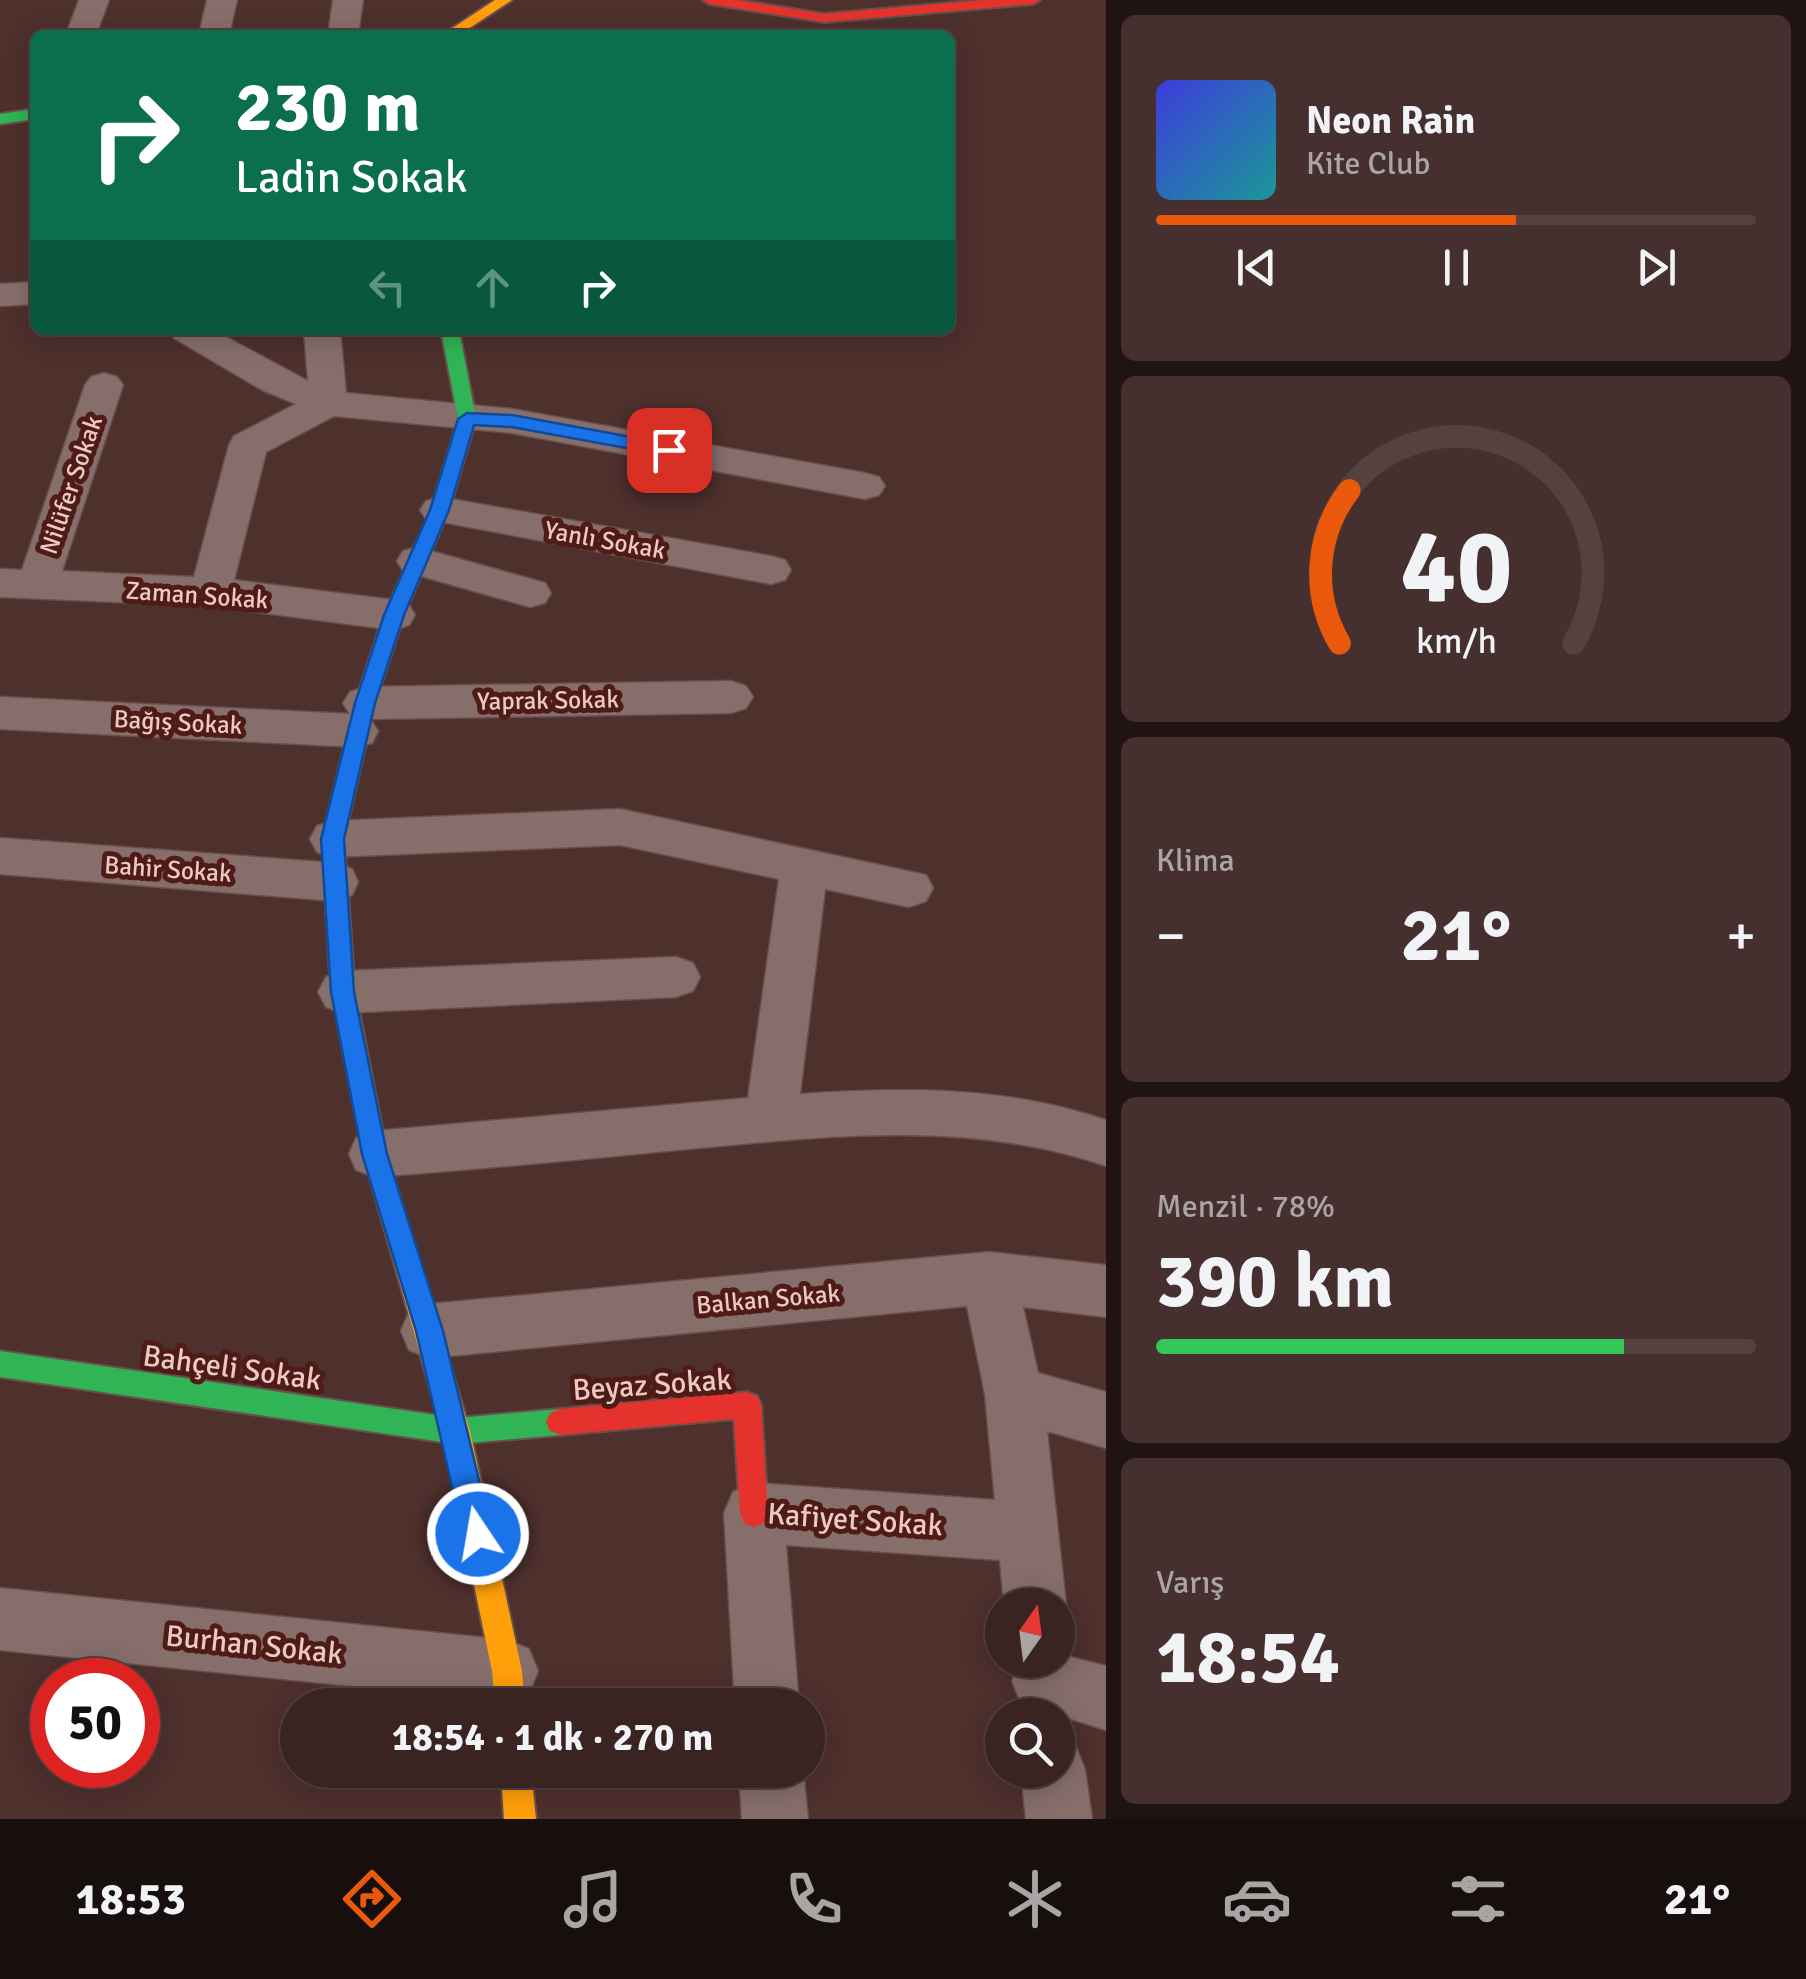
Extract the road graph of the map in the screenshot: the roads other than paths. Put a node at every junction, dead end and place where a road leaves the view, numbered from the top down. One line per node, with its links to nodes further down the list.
1 (94, 0): 9 (street)
2 (222, 0): 10 (street)
3 (348, 0): 11 (street)
4 (505, 0): 12 (main road)
5 (710, 0): 7 (main road)
6 (1033, 0): 8 (main road)
7 (765, 6): 8 (main road)
8 (890, 7)
9 (83, 30)
10 (215, 30)
11 (344, 30)
12 (458, 30)
13 (30, 115): 14 (main road)
14 (0, 119)
15 (30, 293): 16 (street)
16 (0, 294)
17 (193, 335): 21 (street)
18 (322, 335): 21 (street)
19 (451, 335): 22 (main road)
20 (104, 385): 27 (street, Nilüfer Sokak)
21 (328, 402): 22 (street); 28 (street)
22 (467, 419): 23 (street); 24 (main road)
23 (865, 486)
24 (440, 510): 25 (main road); 26 (street, Yanlı Sokak)
25 (417, 562): 29 (street); 30 (main road)
26 (771, 570)
27 (19, 584): 28 (street, Zaman Sokak)
28 (211, 592): 30 (street, Zaman Sokak)
29 (530, 593)
30 (394, 615): 33 (main road)
31 (731, 697): 33 (street, Yaprak Sokak)
32 (0, 713): 33 (street, Bağış Sokak)
33 (361, 717): 35 (main road)
34 (0, 856): 35 (street, Bahir Sokak)
35 (334, 860): 36 (street, Bahir Sokak); 39 (main road)
36 (804, 867): 37 (street, Bahir Sokak); 40 (street)
37 (909, 888)
38 (676, 977): 39 (street)
39 (342, 992): 42 (main road)
40 (771, 1120): 41 (street); 42 (street)
41 (1106, 1143)
42 (374, 1154): 45 (main road)
43 (989, 1278): 44 (street, Balkan Sokak); 45 (street, Balkan Sokak); 47 (street)
44 (1106, 1291)
45 (429, 1331): 49 (main road)
46 (0, 1364): 49 (main road, Bahçeli Sokak)
47 (1014, 1394): 48 (street); 51 (street)
48 (1106, 1420)
49 (456, 1431): 50 (main road, Beyaz Sokak); 55 (main road)
50 (754, 1512): 51 (street, Kafiyet Sokak); 56 (street, Kafiyet Sokak)
51 (1028, 1532): 52 (street)
52 (1034, 1588)
53 (0, 1620): 55 (street, Burhan Sokak)
54 (1044, 1685): 57 (street)
55 (509, 1688)
56 (766, 1688)
57 (1106, 1698)
58 (517, 1788): 61 (main road)
59 (773, 1788): 62 (street)
60 (1056, 1788): 63 (street)
61 (520, 1819)
62 (775, 1819)
63 (1059, 1819)

